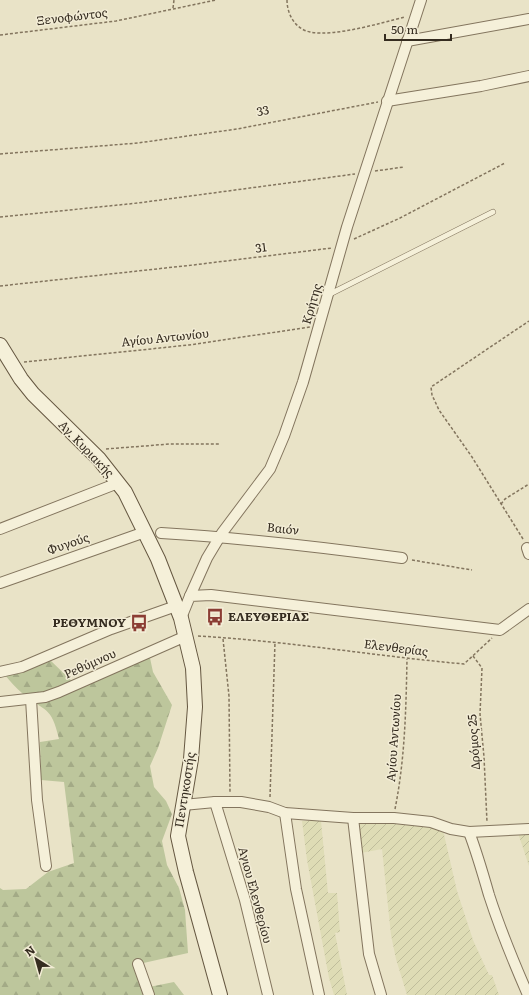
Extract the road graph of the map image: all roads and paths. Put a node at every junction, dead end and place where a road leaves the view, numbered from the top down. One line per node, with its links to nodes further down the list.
1 (174, 0): 5 (path)
2 (216, 0): 5 (path, Ξενοφώντος)
3 (287, 0): 6 (path)
4 (421, 0): 6 (street, Κρήτης)
5 (173, 8): 8 (path, Ξενοφώντος)
6 (416, 14): 9 (street, Κρήτης)
7 (529, 19): 9 (street)
8 (0, 35)
9 (407, 41): 11 (street, Κρήτης)
10 (529, 76): 11 (street)
11 (387, 101): 12 (path, 33); 15 (street, Κρήτης)
12 (0, 154)
13 (505, 163): 18 (path, 31)
14 (404, 167): 15 (path)
15 (364, 173): 17 (path); 18 (street, Κρήτης)
16 (493, 212): 20 (lane)
17 (0, 216)
18 (342, 246): 19 (path, 31); 20 (street, Κρήτης)
19 (0, 286)
20 (328, 295): 22 (street, Κρήτης)
21 (529, 321): 29 (path)
22 (320, 325): 24 (path, Αγίου Αντωνίου); 33 (street, Κρήτης)
23 (0, 344): 24 (street, Αγ. Κυριακής)
24 (11, 364): 26 (street, Αγ. Κυριακής)
25 (220, 444): 26 (path)
26 (92, 452): 27 (street, Αγ. Κυριακής)
27 (118, 483): 30 (street); 31 (street, Αγ. Κυριακής)
28 (529, 484): 29 (path)
29 (500, 504): 34 (path)
30 (0, 529)
31 (145, 532): 37 (street, Φυγούς); 40 (street, Αγ. Κυριακής)
32 (161, 533): 33 (street, Βαιόν)
33 (220, 536): 35 (street, Βαιόν); 38 (street, Κρήτης)
34 (528, 551)
35 (402, 558): 36 (path)
36 (472, 570)
37 (0, 583)
38 (190, 596): 40 (street, Κρήτης); 41 (street)
39 (529, 609): 41 (street)
40 (179, 612): 42 (street, Πεντηκοστής); 47 (street)
41 (500, 630): 45 (path, Ελενθερίας)
42 (186, 636): 43 (path, Ελενθερίας); 48 (street, Ρεθύμνου); 52 (street, Πεντηκοστής)
43 (223, 639): 44 (path, Ελενθερίας); 51 (path)
44 (276, 642): 46 (path, Ελενθερίας); 53 (path)
45 (473, 656): 46 (path, Ελενθερίας); 58 (path, Δρόμος 25)
46 (407, 659): 56 (path, Αγίου Αντωνίου)
47 (0, 672)
48 (31, 699): 49 (street, Ρεθύμνου); 60 (street)
49 (0, 702)
50 (215, 802): 51 (street); 52 (street); 64 (street, Αγιου Ελενθερίου)
51 (230, 802): 53 (street)
52 (183, 805): 63 (street, Πεντηκοστής)
53 (269, 807): 54 (street)
54 (285, 813): 55 (street); 65 (street)
55 (353, 818): 56 (street); 66 (street)
56 (394, 818): 59 (street)
57 (529, 829): 58 (street)
58 (488, 830): 59 (street)
59 (469, 832): 67 (street)
60 (46, 866)
61 (138, 964): 62 (street)
62 (149, 995)
63 (220, 995)
64 (268, 995)
65 (319, 995)
66 (381, 995)
67 (528, 995)

